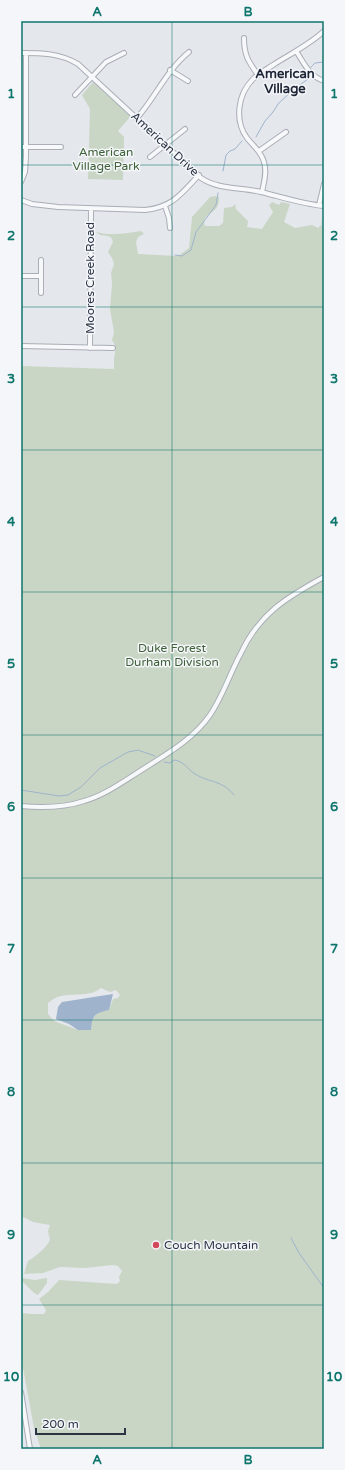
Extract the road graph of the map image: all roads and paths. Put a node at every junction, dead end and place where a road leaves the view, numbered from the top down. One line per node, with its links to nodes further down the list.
1 (324, 31): 3 (street)
2 (244, 38): 9 (street)
3 (296, 51): 9 (street); 12 (street)
4 (189, 52): 8 (street)
5 (21, 53): 6 (street, American Drive)
6 (26, 53): 10 (street, American Drive); 19 (street)
7 (124, 53): 10 (street)
8 (170, 70): 11 (street); 14 (street)
9 (258, 75): 21 (street)
10 (93, 76): 13 (street); 14 (street, American Drive)
11 (188, 81)
12 (324, 81)
13 (75, 96)
14 (137, 118): 17 (street, American Drive)
15 (185, 129): 17 (street)
16 (286, 132): 21 (street)
17 (166, 144): 22 (street); 23 (street, American Drive)
18 (21, 147): 19 (street)
19 (27, 147): 20 (street); 24 (street)
20 (61, 147)
21 (260, 151): 26 (street)
22 (150, 157)
23 (199, 175): 26 (street, American Drive); 28 (street)
24 (21, 182)
25 (324, 184): 29 (street)
26 (262, 192): 29 (street, American Drive)
27 (21, 200): 31 (street)
28 (165, 206): 31 (street); 32 (street)
29 (319, 206): 30 (street, American Drive)
30 (324, 206)
31 (91, 209): 38 (street, Moores Creek Road)
32 (170, 228)
33 (41, 260): 35 (street)
34 (21, 276): 35 (street)
35 (41, 276): 36 (street)
36 (41, 293)
37 (21, 346): 38 (street)
38 (90, 348): 39 (street)
39 (113, 348)
40 (324, 577): 41 (street)
41 (21, 806)
42 (21, 1392): 43 (street)
43 (30, 1449)

